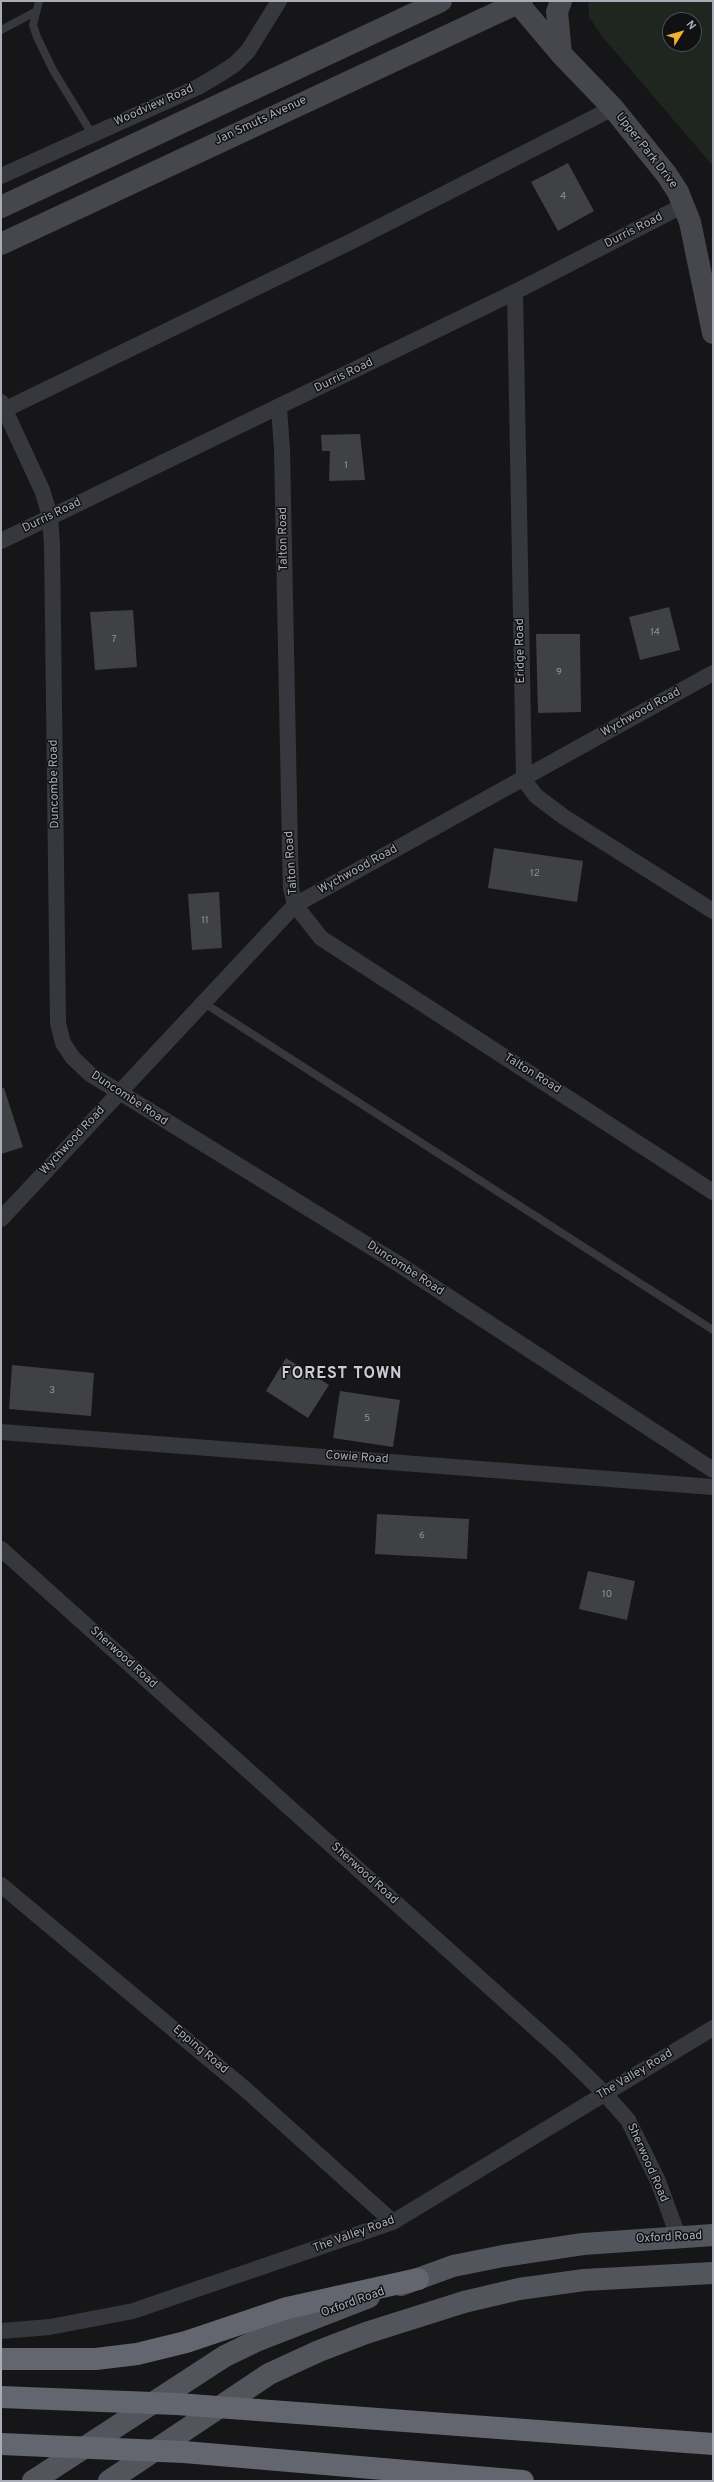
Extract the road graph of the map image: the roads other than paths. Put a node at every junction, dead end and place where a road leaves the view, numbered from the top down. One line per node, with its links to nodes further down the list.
1 (39, 1): 6 (lane)
2 (279, 1): 10 (street, Woodview Road)
3 (441, 1): 13 (main road)
4 (560, 1): 8 (main road)
5 (518, 2): 8 (main road, Upper Park Drive); 14 (main road, Jan Smuts Avenue)
6 (35, 12): 7 (lane); 10 (lane)
7 (1, 30)
8 (560, 54): 9 (main road, Upper Park Drive)
9 (613, 108): 12 (main road, Upper Park Drive); 17 (street)
10 (92, 134): 11 (street, Woodview Road)
11 (1, 176)
12 (684, 205): 15 (street, Durris Road); 16 (main road, Upper Park Drive)
13 (1, 207)
14 (1, 244)
15 (515, 292): 18 (street, Durris Road); 22 (street, Eridge Road)
16 (713, 333)
17 (3, 406): 19 (street, Duncombe Road)
18 (279, 408): 19 (street, Durris Road); 23 (street, Talton Road)
19 (50, 516): 20 (street, Durris Road); 26 (street, Duncombe Road)
20 (1, 541)
21 (713, 673): 22 (street, Wychwood Road)
22 (524, 780): 23 (street, Wychwood Road); 24 (street)
23 (295, 905): 25 (street, Wychwood Road); 27 (street, Talton Road)
24 (713, 911)
25 (204, 1003): 26 (street, Wychwood Road); 29 (lane)
26 (119, 1092): 28 (street, Wychwood Road); 31 (street, Duncombe Road)
27 (713, 1192)
28 (1, 1219)
29 (713, 1330)
30 (1, 1432): 32 (street, Cowie Road)
31 (713, 1470)
32 (713, 1487)
33 (1, 1549): 36 (street, Sherwood Road)
34 (1, 1885): 37 (street, Epping Road)
35 (713, 2028): 36 (street, The Valley Road)
36 (604, 2093): 37 (street, The Valley Road); 39 (street, Sherwood Road)
37 (393, 2222): 42 (street, The Valley Road)
38 (713, 2235): 39 (main road, Oxford Road)
39 (678, 2236): 41 (main road, Oxford Road)
40 (713, 2273): 48 (main road)
41 (418, 2279): 43 (highway); 47 (main road, Oxford Road)
42 (1, 2331)
43 (1, 2359)
44 (4, 2397): 45 (highway)
45 (706, 2443)
46 (6, 2444): 49 (highway)
47 (32, 2481)
48 (109, 2481)
49 (523, 2481)

